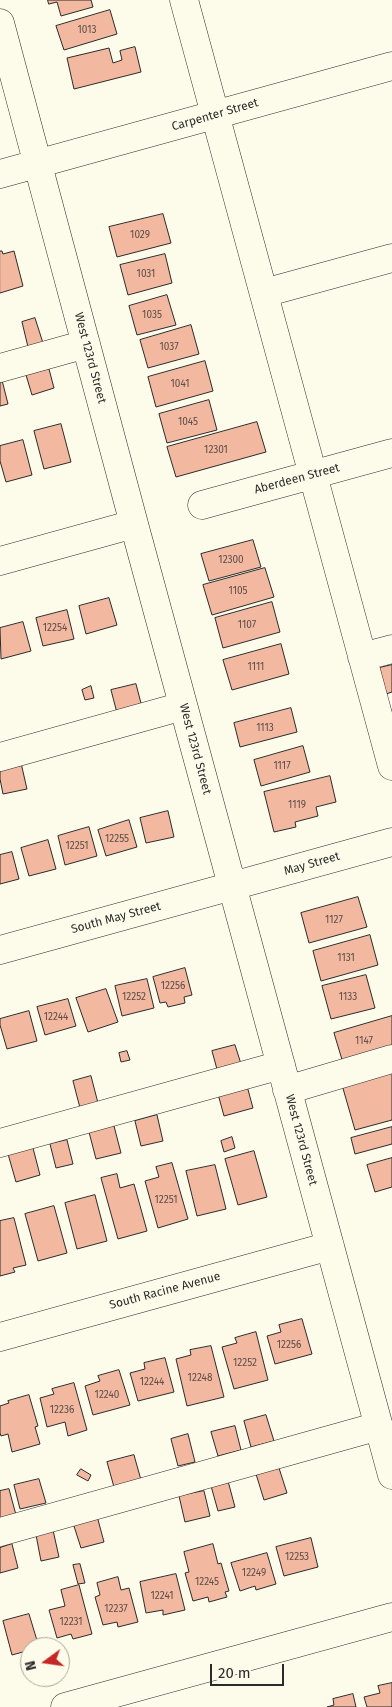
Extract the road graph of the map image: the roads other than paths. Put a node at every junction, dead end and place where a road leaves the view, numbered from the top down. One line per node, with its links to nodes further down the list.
1 (184, 0): 4 (street)
2 (0, 23): 5 (street, West 123rd Street)
3 (392, 66): 4 (street, Carpenter Street)
4 (215, 115): 5 (street, Carpenter Street); 8 (street)
5 (38, 164): 6 (street, Carpenter Street); 9 (street, West 123rd Street)
6 (0, 174)
7 (392, 258): 8 (street)
8 (264, 293): 12 (street)
9 (86, 344): 10 (street); 14 (street, West 123rd Street)
10 (0, 368)
11 (392, 453): 12 (street, Aberdeen Street)
12 (313, 475): 13 (street, Aberdeen Street); 17 (street)
13 (202, 506)
14 (134, 524): 15 (street); 18 (street, West 123rd Street)
15 (0, 561)
16 (392, 649): 17 (street)
17 (362, 657): 20 (street)
18 (183, 706): 19 (street); 22 (street, West 123rd Street)
19 (0, 757)
20 (392, 766)
21 (392, 842): 22 (street, May Street)
22 (232, 886): 23 (street, South May Street); 25 (street, West 123rd Street)
23 (0, 950)
24 (392, 1059): 25 (street)
25 (284, 1077): 26 (street); 27 (street, West 123rd Street)
26 (0, 1143)
27 (330, 1246): 28 (street, South Racine Avenue); 29 (street, West 123rd Street)
28 (0, 1337)
29 (379, 1426): 30 (street, West 123rd Street); 31 (street)
30 (392, 1475)
31 (0, 1532)
32 (392, 1617): 33 (street)
33 (65, 1707)

